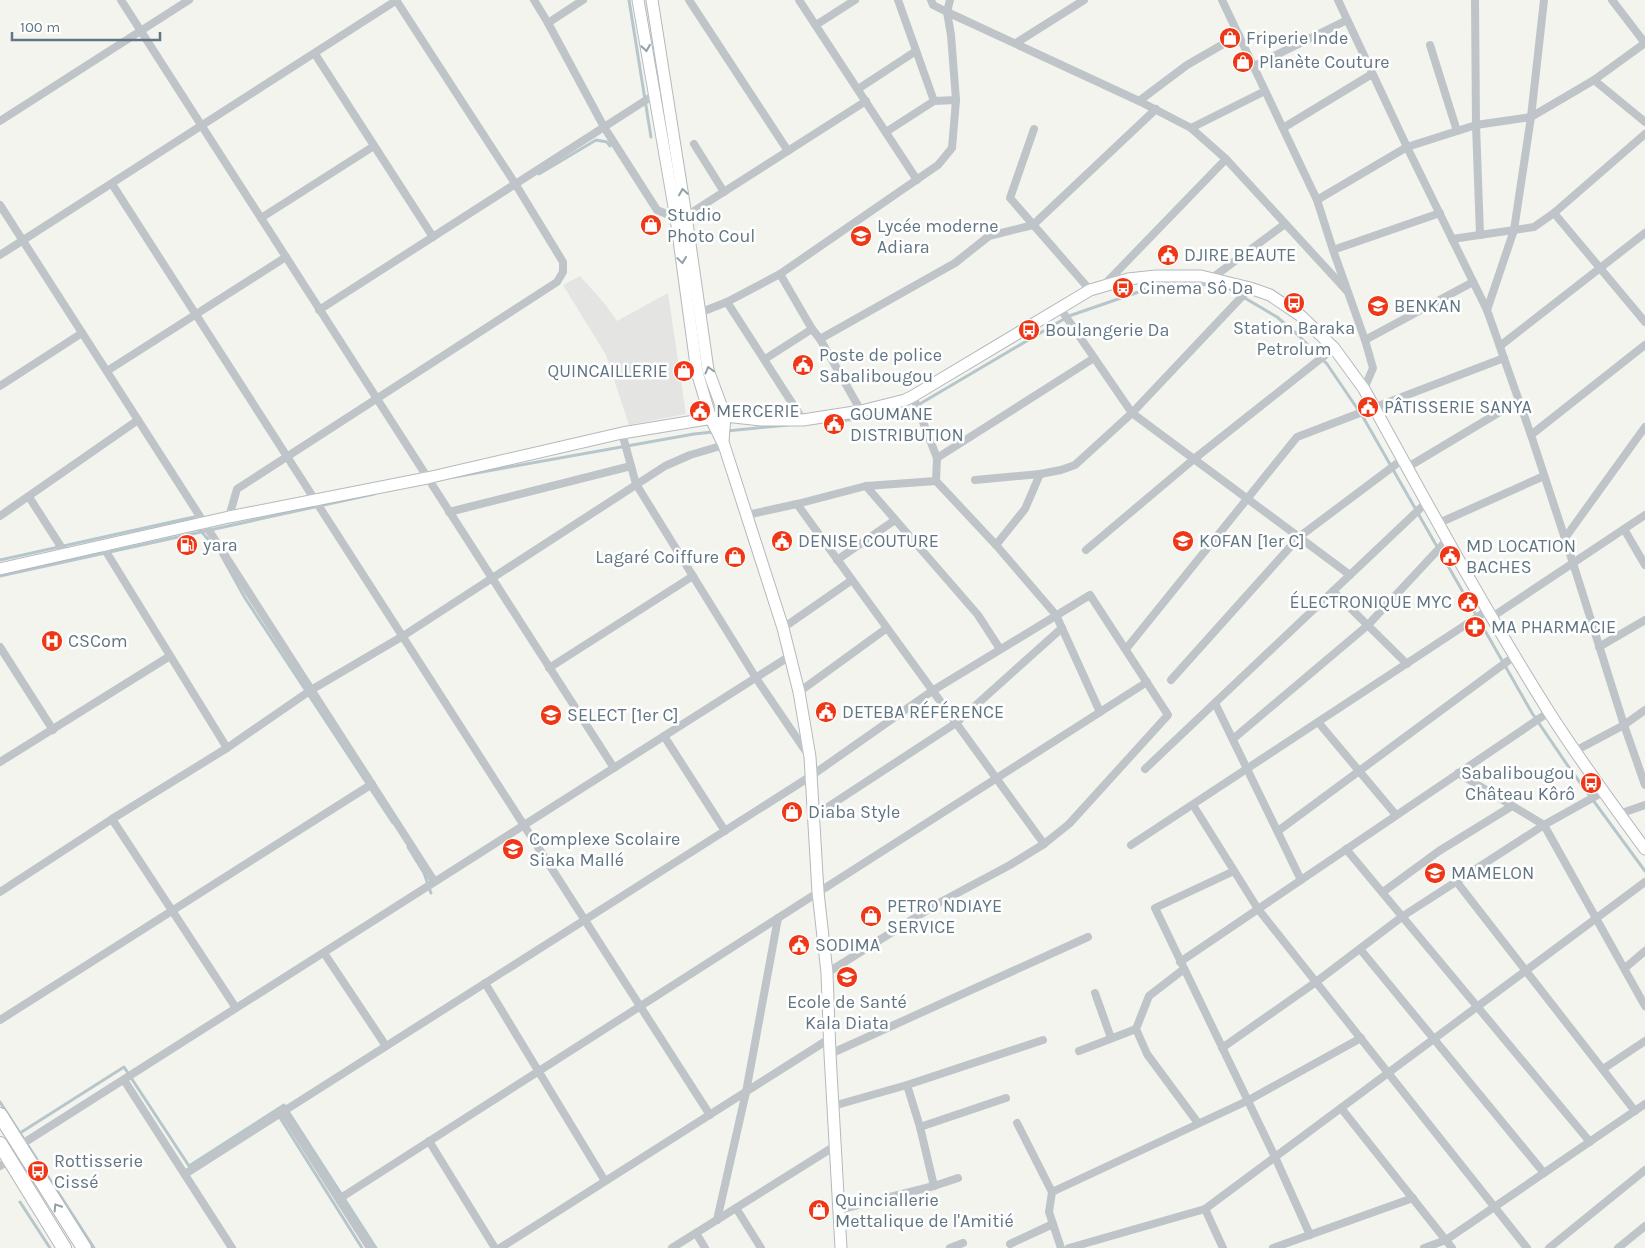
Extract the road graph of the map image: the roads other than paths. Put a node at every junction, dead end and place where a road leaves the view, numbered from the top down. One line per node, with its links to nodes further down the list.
1 (121, 0): 24 (street)
2 (189, 0): 24 (street)
3 (397, 0): 30 (street); 62 (street)
4 (534, 0): 22 (street)
5 (583, 0): 22 (street)
6 (638, 0): 37 (main road, one-way to 37)
7 (652, 0): 34 (main road)
8 (689, 0): 58 (street)
9 (800, 0): 23 (street)
10 (855, 0): 23 (street)
11 (898, 0): 29 (street)
12 (931, 0): 20 (street)
13 (950, 0): 20 (street)
14 (1084, 0): 26 (street)
15 (1222, 0): 25 (street)
16 (1338, 0): 21 (street)
17 (1474, 0): 46 (street)
18 (1544, 0): 43 (street)
19 (1612, 0): 27 (street)
20 (947, 12): 26 (street); 38 (street)
21 (1347, 20): 31 (street); 32 (street)
22 (548, 23): 48 (street)
23 (816, 25): 35 (street)
24 (141, 31): 44 (street); 47 (street)
25 (1239, 35): 31 (street); 41 (street)
26 (1016, 43): 41 (street)
27 (1645, 43): 33 (street)
28 (1430, 45): 52 (street)
29 (916, 51): 35 (street); 40 (street)
30 (315, 54): 47 (street); 56 (street)
31 (1254, 66): 36 (street)
32 (1372, 74): 50 (street); 57 (street)
33 (1594, 80): 43 (street); 45 (street)
34 (665, 88): 37 (street); 68 (main road, one-way to 34)
35 (858, 89): 39 (street)
36 (1266, 91): 49 (street); 50 (street)
37 (654, 96): 48 (street); 68 (main road)
38 (956, 100): 40 (street); 60 (street)
39 (866, 101): 53 (street); 58 (street)
40 (934, 101): 53 (street)
41 (1139, 101): 42 (street)
42 (1156, 109): 49 (street); 71 (street)
43 (1531, 117): 46 (street); 72 (street)
44 (0, 120)
45 (1645, 122)
46 (1476, 125): 52 (street); 74 (street)
47 (202, 126): 61 (street); 69 (street)
48 (604, 127): 62 (street); 68 (street)
49 (1191, 128): 59 (street)
50 (1283, 128): 64 (street)
51 (1034, 129): 71 (street)
52 (1457, 131): 57 (street)
53 (886, 132): 60 (street)
54 (1645, 134): 67 (street)
55 (694, 144): 63 (street)
56 (374, 146): 69 (street); 75 (street)
57 (1407, 147): 64 (street); 66 (street)
58 (788, 151): 63 (street)
59 (1226, 159): 70 (street); 85 (street)
60 (917, 180): 82 (street)
61 (112, 184): 77 (street); 94 (street)
62 (516, 185): 75 (street); 110 (street)
63 (724, 192): 68 (street)
64 (1317, 200): 78 (street)
65 (0, 204): 77 (street)
66 (1440, 213): 76 (street); 78 (street)
67 (1554, 213): 72 (street); 81 (street)
68 (681, 217): 93 (main road); 116 (main road, one-way to 116)
69 (261, 218): 80 (street)
70 (1285, 224): 83 (street); 88 (street)
71 (1033, 225): 87 (street); 98 (street)
72 (1514, 230): 74 (street); 92 (street)
73 (1645, 233): 81 (street)
74 (1480, 235): 76 (street)
75 (433, 237): 91 (street)
76 (1452, 239): 84 (street)
77 (23, 240): 79 (street); 97 (street)
78 (1332, 250): 88 (street)
79 (0, 255)
80 (286, 257): 91 (street); 94 (street)
81 (1600, 268): 95 (street); 101 (street)
82 (780, 274): 89 (street); 96 (street)
83 (1212, 278): 85 (main road); 86 (main road)
84 (1473, 282): 92 (street); 99 (street)
85 (1103, 286): 87 (main road)
86 (1250, 288): 102 (main road); 114 (street)
87 (1090, 290): 90 (main road)
88 (1347, 291): 99 (street)
89 (727, 302): 93 (street); 105 (street)
90 (1060, 308): 103 (street); 109 (main road)
91 (320, 310): 110 (street)
92 (1487, 310): 101 (street)
93 (699, 313): 115 (main road, one-way to 93)
94 (196, 315): 106 (street); 123 (street)
95 (1645, 322)
96 (812, 329): 98 (street); 105 (street)
97 (82, 333): 106 (street); 107 (street)
98 (820, 339): 113 (street)
99 (1365, 340): 108 (street)
100 (1645, 344): 121 (street)
101 (1500, 346): 104 (street)
102 (1334, 348): 108 (main road); 125 (street)
103 (1094, 358): 114 (street); 124 (street)
104 (1504, 358): 111 (street); 112 (street)
105 (765, 359): 118 (street)
106 (107, 371): 117 (street)
107 (0, 386)
108 (1364, 389): 112 (main road)
109 (913, 396): 113 (main road); 124 (street)
110 (377, 399): 123 (street); 130 (street)
111 (1518, 401): 121 (street); 126 (street)
112 (1375, 408): 126 (main road); 136 (street)
113 (861, 411): 118 (main road)
114 (1132, 413): 125 (street); 128 (street)
115 (725, 416): 116 (main road); 118 (main road); 122 (main road)
116 (711, 419): 120 (main road); 122 (main road)
117 (138, 420): 135 (street); 146 (street)
118 (803, 420)
119 (1645, 427): 150 (street)
120 (622, 433): 127 (street); 130 (main road)
121 (1531, 436): 129 (street)
122 (724, 443): 133 (street); 141 (main road)
123 (287, 457): 137 (street); 144 (street)
124 (937, 458): 132 (street)
125 (1194, 459): 136 (street); 154 (street)
126 (1405, 463): 138 (main road); 149 (street)
127 (631, 466): 133 (street); 140 (street)
128 (1040, 474): 131 (street); 153 (street)
129 (1544, 476): 147 (street); 150 (street)
130 (427, 478): 137 (main road); 140 (street)
131 (975, 480)
132 (936, 481): 134 (street); 153 (street)
133 (636, 484): 161 (street); 162 (street)
134 (866, 486): 139 (street); 145 (street)
135 (29, 496): 143 (street); 155 (street)
136 (1249, 499): 149 (street); 176 (street)
137 (315, 500): 144 (main road); 172 (street)
138 (1428, 502): 147 (main road); 160 (street)
139 (797, 504): 141 (street); 156 (street)
140 (449, 512): 162 (street)
141 (747, 515): 169 (main road)
142 (1645, 515): 148 (street)
143 (0, 516)
144 (229, 517): 146 (main road)
145 (895, 520): 156 (street); 175 (street)
146 (204, 523): 152 (main road); 185 (street)
147 (1439, 523): 151 (main road)
148 (1624, 529): 157 (street); 158 (street)
149 (1299, 537): 160 (street); 183 (street)
150 (1565, 538): 157 (street)
151 (1448, 539): 166 (main road); 168 (street)
152 (102, 545): 155 (main road); 178 (street)
153 (996, 545): 165 (street)
154 (1086, 550)
155 (65, 553): 159 (main road)
156 (837, 560): 163 (street)
157 (1573, 563): 166 (street); 174 (street)
158 (1645, 565)
159 (0, 568)
160 (1350, 575): 164 (street)
161 (693, 576): 181 (street); 182 (street)
162 (492, 578): 172 (street); 181 (street)
163 (852, 580): 169 (street); 170 (street)
164 (1333, 591): 168 (street); 188 (street)
165 (1056, 614): 171 (street); 175 (street); 176 (street)
166 (1490, 614): 177 (main road); 180 (street)
167 (1645, 620): 174 (street)
168 (1368, 625): 180 (street); 197 (street)
169 (783, 628): 179 (main road)
170 (887, 628): 186 (street); 187 (street)
171 (1062, 628): 190 (street); 193 (street)
172 (403, 636): 185 (street); 219 (street)
173 (0, 647): 195 (street)
174 (1599, 647): 194 (street)
175 (1000, 649): 186 (street)
176 (1126, 649): 184 (street)
177 (1516, 655): 191 (main road); 205 (street)
178 (170, 656): 195 (street); 198 (street)
179 (790, 656): 182 (street); 187 (main road)
180 (1407, 664): 192 (street)
181 (550, 668): 202 (street)
182 (756, 678): 196 (street); 200 (street)
183 (1171, 680)
184 (1147, 682): 190 (street); 223 (street)
185 (312, 690): 198 (street); 209 (street)
186 (932, 691): 193 (street); 207 (street)
187 (799, 692): 200 (main road)
188 (1215, 703): 197 (street); 204 (street)
189 (1645, 710): 194 (street)
190 (1100, 712): 208 (street)
191 (1549, 712): 199 (main road); 206 (street)
192 (1318, 722): 203 (street); 205 (street)
193 (956, 723): 208 (street); 217 (street)
194 (1624, 725): 199 (street); 210 (street)
195 (53, 730): 201 (street)
196 (664, 736): 202 (street); 221 (street)
197 (1232, 739): 203 (street)
198 (228, 748): 218 (street)
199 (1575, 751): 211 (main road)
200 (810, 757): 207 (main road)
201 (0, 762)
202 (614, 768): 219 (street)
203 (1247, 768): 212 (street); 222 (street)
204 (1145, 769)
205 (1360, 771): 216 (street); 222 (street)
206 (1458, 773): 214 (street); 216 (street)
207 (811, 776): 217 (main road); 221 (street)
208 (996, 778): 223 (street); 233 (street)
209 (372, 784): 229 (street); 236 (street)
210 (1645, 785)
211 (1603, 792): 215 (main road); 220 (street)
212 (1193, 804): 224 (street); 227 (street)
213 (1645, 804): 215 (street)
214 (1512, 806): 220 (street); 234 (street)
215 (1619, 814): 226 (main road)
216 (1396, 815): 225 (street)
217 (814, 816): 233 (main road)
218 (112, 819): 232 (street); 236 (street)
219 (524, 825): 229 (street); 240 (street)
220 (1544, 825): 230 (street); 239 (street)
221 (725, 831): 240 (street)
222 (1278, 831): 228 (street)
223 (1044, 844): 248 (street)
224 (1131, 845)
225 (1346, 849): 228 (street); 234 (street)
226 (1645, 849)
227 (1234, 871): 235 (street); 245 (street)
228 (1301, 880): 235 (street)
229 (434, 881): 244 (street)
230 (1456, 881): 237 (street); 247 (street)
231 (1645, 882): 239 (street)
232 (1, 890)
233 (818, 892): 238 (street); 248 (main road)
234 (1384, 892): 237 (street)
235 (1258, 909): 245 (street); 249 (street)
236 (172, 910): 255 (street); 256 (street)
237 (1403, 916): 242 (street); 253 (street)
238 (778, 918): 252 (street); 273 (street)
239 (1596, 918): 246 (street); 247 (street)
240 (585, 920): 250 (street); 252 (street)
241 (1088, 937): 267 (street)
242 (1360, 949): 249 (street); 261 (street)
243 (1645, 951): 246 (street)
244 (324, 953): 255 (street); 264 (street)
245 (1182, 965): 257 (street); 265 (street)
246 (1625, 968): 254 (street)
247 (1526, 970): 253 (street); 268 (street)
248 (827, 973): 260 (main road)
249 (1316, 982): 259 (street); 265 (street)
250 (486, 983): 264 (street); 269 (street)
251 (1095, 993): 258 (street)
252 (640, 1006): 269 (street); 281 (street)
253 (1478, 1006): 261 (street); 287 (street)
254 (1645, 1006)
255 (236, 1008): 271 (street)
256 (0, 1020)
257 (1136, 1029): 258 (street); 284 (street)
258 (1111, 1038): 266 (street)
259 (1361, 1038): 270 (street); 275 (street)
260 (829, 1039): 267 (main road); 273 (street)
261 (1434, 1039): 270 (street); 294 (street)
262 (1044, 1040): 272 (street)
263 (1645, 1041): 268 (street)
264 (386, 1046): 280 (street)
265 (1222, 1048): 275 (street)
266 (1078, 1051)
267 (830, 1054): 277 (main road)
268 (1603, 1070): 279 (street)
269 (539, 1071): 286 (street); 297 (street)
270 (1388, 1073): 278 (street); 302 (street)
271 (124, 1080): 289 (street); 295 (street)
272 (907, 1084): 277 (street); 285 (street)
273 (746, 1092): 281 (street); 306 (street)
274 (1006, 1098): 285 (street)
275 (1247, 1101): 284 (street); 291 (street)
276 (1645, 1104): 279 (street)
277 (833, 1106): 290 (main road)
278 (1341, 1108): 291 (street); 300 (street)
279 (1635, 1111): 287 (street)
280 (283, 1112): 295 (street); 301 (street)
281 (710, 1115): 297 (street)
282 (0, 1116): 289 (highway)
283 (1018, 1123): 299 (street)
284 (1198, 1124): 299 (street)
285 (920, 1126): 298 (street)
286 (429, 1141): 301 (street); 318 (street)
287 (1590, 1142): 294 (street)
288 (0, 1144): 292 (highway)
289 (19, 1146): 315 (highway, one-way to 289)
290 (835, 1146): 303 (street); 305 (main road)
291 (1275, 1157): 304 (street); 310 (street)
292 (5, 1163): 314 (highway)
293 (1645, 1170): 332 (street)
294 (1544, 1173): 302 (street)
295 (185, 1174): 316 (street)
296 (958, 1178): 298 (street)
297 (605, 1181): 319 (street)
298 (934, 1186): 305 (street)
299 (1052, 1192): 307 (street)
300 (1412, 1198): 310 (street); 311 (street)
301 (339, 1199): 317 (street)
302 (1494, 1207): 311 (street); 331 (street)
303 (736, 1208): 306 (street); 322 (street)
304 (1205, 1209): 326 (street); 327 (street)
305 (838, 1210): 323 (main road)
306 (717, 1220): 309 (street)
307 (1053, 1224): 313 (street); 325 (street)
308 (1645, 1226): 333 (street)
309 (696, 1233): 320 (street); 321 (street)
310 (1310, 1235): 328 (street)
311 (1446, 1240): 329 (street); 330 (street)
312 (963, 1243): 324 (street)
313 (1010, 1244)
314 (64, 1248)
315 (84, 1248)
316 (232, 1248)
317 (370, 1248)
318 (495, 1248)
319 (500, 1248)
320 (672, 1248)
321 (705, 1248)
322 (761, 1248)
323 (841, 1248)
324 (950, 1248)
325 (1061, 1248)
326 (1069, 1248)
327 (1223, 1248)
328 (1273, 1248)
329 (1424, 1248)
330 (1452, 1248)
331 (1527, 1248)
332 (1549, 1248)
333 (1618, 1248)

